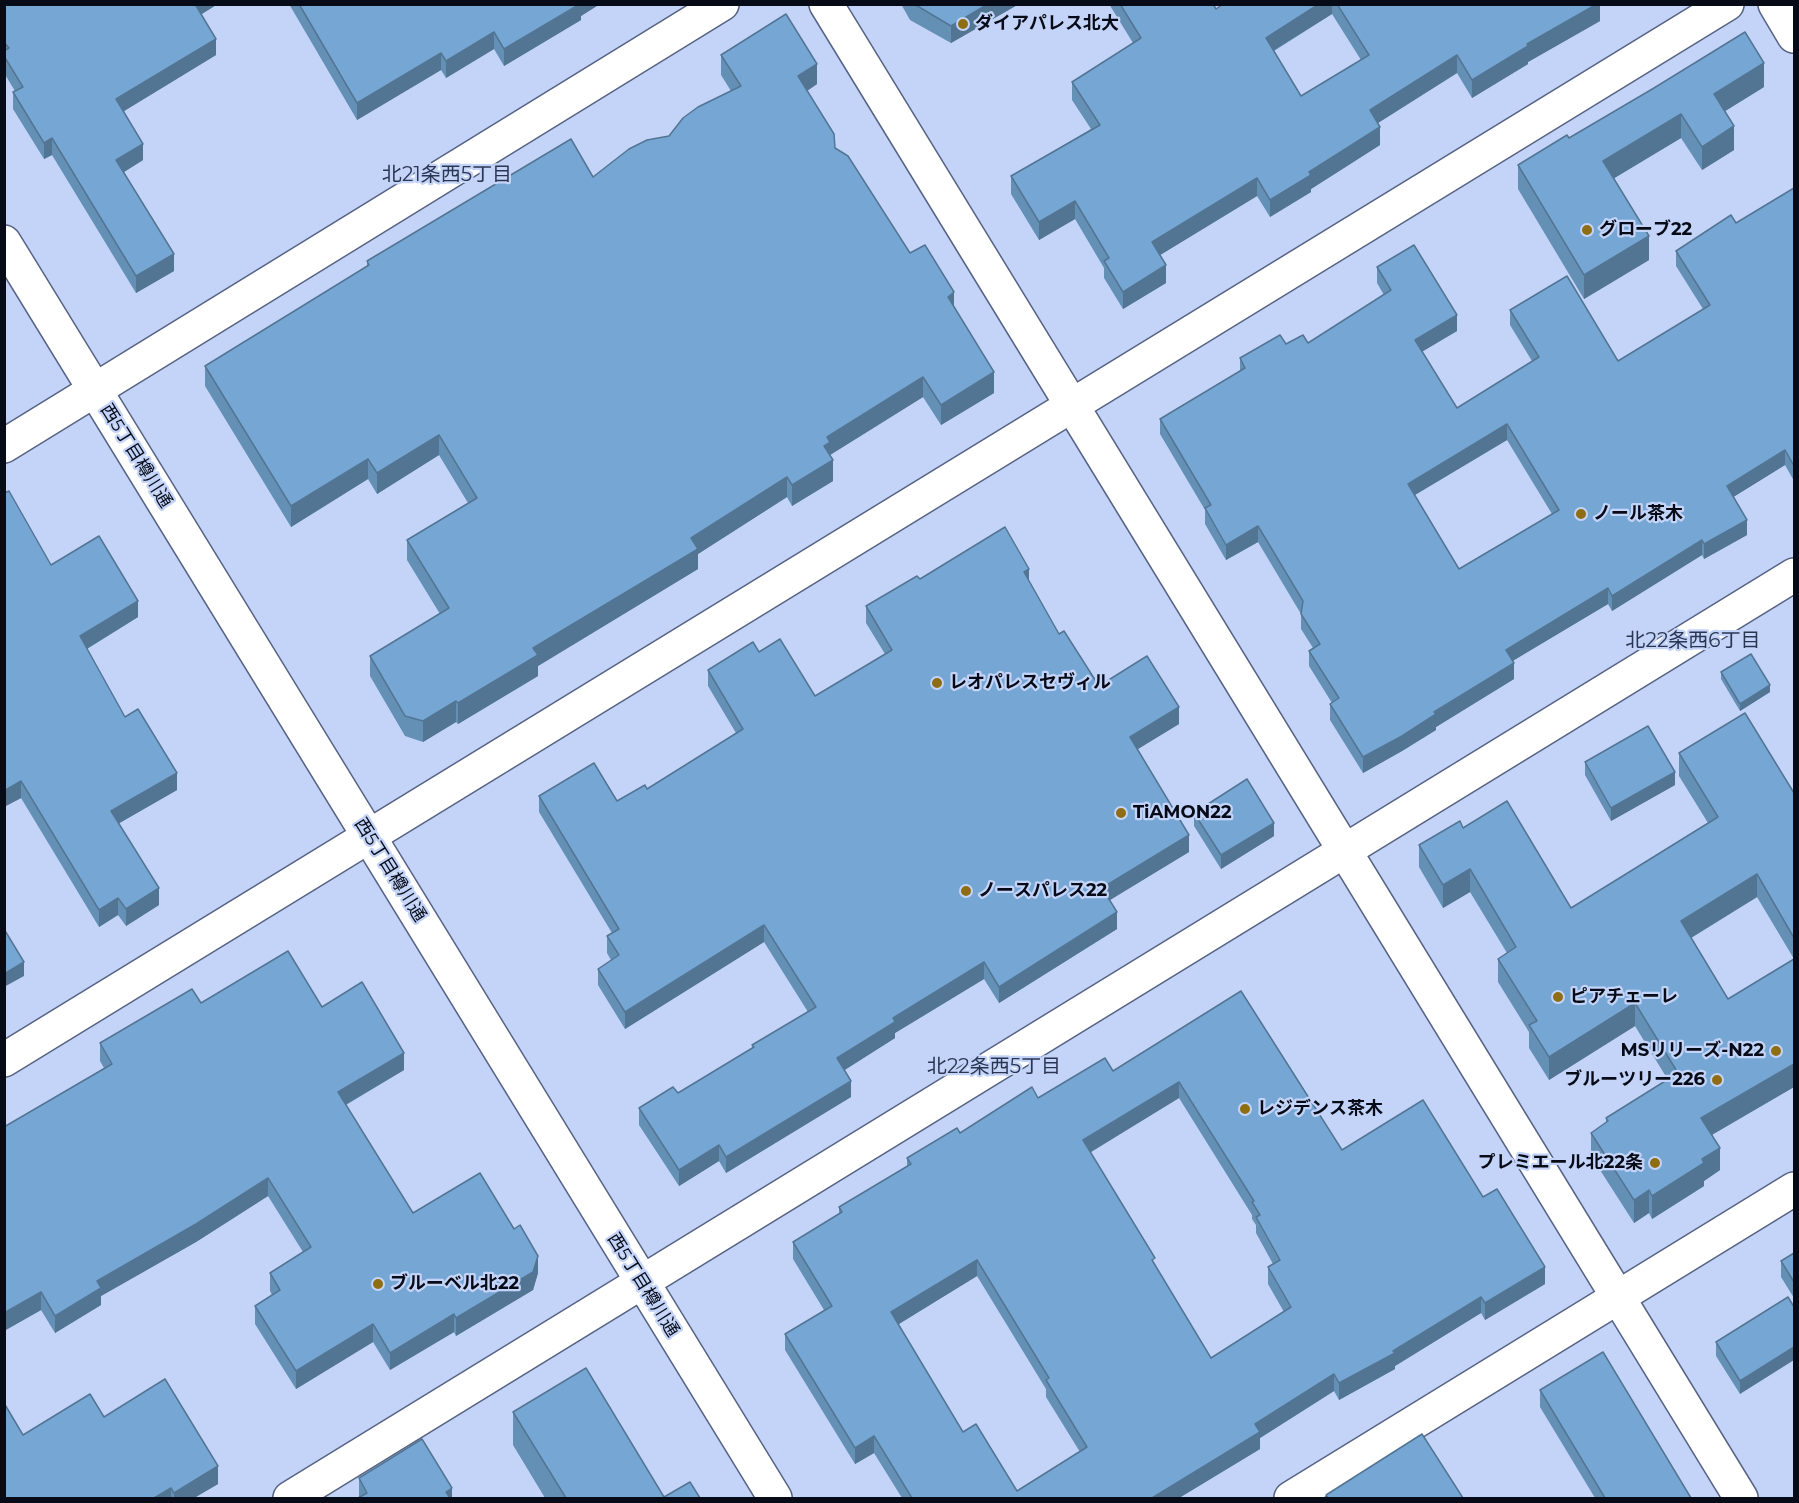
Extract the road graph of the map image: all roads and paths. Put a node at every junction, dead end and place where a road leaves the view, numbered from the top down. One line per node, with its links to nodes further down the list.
1 (722, 4): 7 (street)
2 (826, 4): 8 (street)
3 (1727, 4): 8 (street)
4 (1775, 4): 5 (street)
5 (1794, 36)
6 (4, 242): 7 (street, 西5丁目樽川通)
7 (95, 390): 9 (street); 11 (street, 西5丁目樽川通)
8 (1072, 405): 11 (street); 12 (street)
9 (4, 446)
10 (1794, 575): 12 (street)
11 (369, 837): 13 (street); 15 (street, 西5丁目樽川通)
12 (1345, 851): 15 (street); 16 (street)
13 (4, 1060)
14 (1794, 1189): 16 (street)
15 (643, 1283): 17 (street); 18 (street, 西5丁目樽川通)
16 (1617, 1297): 19 (street); 20 (street)
17 (290, 1498)
18 (775, 1498)
19 (1291, 1498)
20 (1741, 1498)

